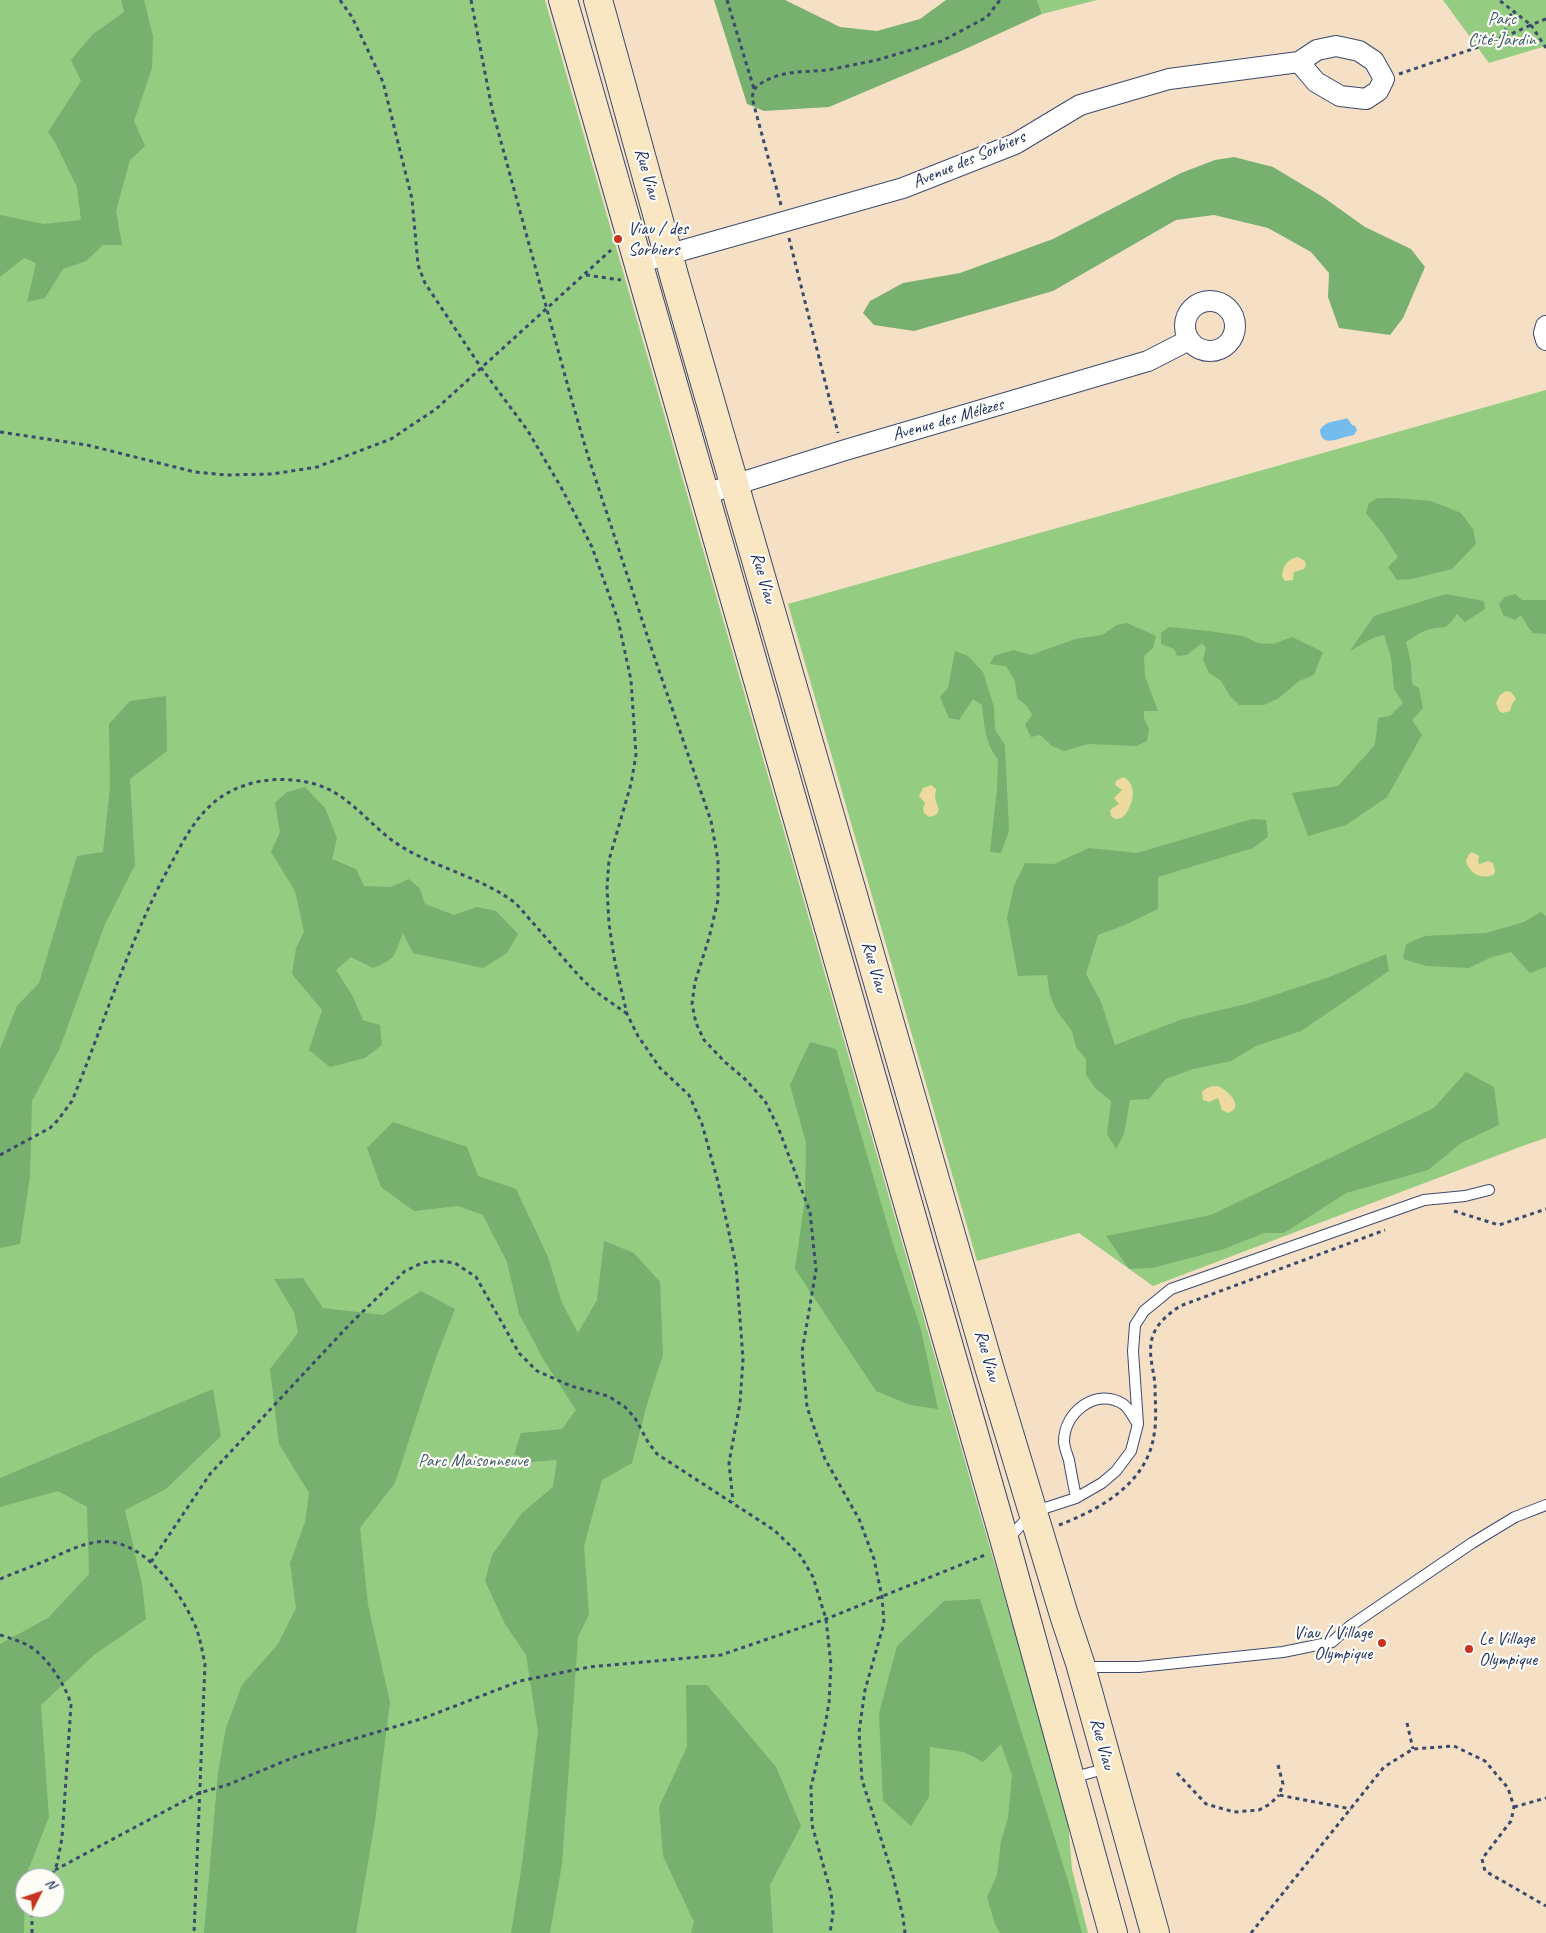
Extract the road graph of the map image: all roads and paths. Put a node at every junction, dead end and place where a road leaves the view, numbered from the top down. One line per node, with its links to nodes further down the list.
1 (340, 0): 25 (path)
2 (471, 0): 21 (path)
3 (563, 0): 19 (main road, Rue Viau)
4 (598, 0): 18 (main road, Rue Viau)
5 (727, 0): 15 (path)
6 (1000, 0): 15 (path)
7 (1499, 0): 8 (path)
8 (1512, 10): 10 (path); 11 (path)
9 (1546, 19): 10 (path)
10 (1531, 25): 11 (path); 12 (path)
11 (1500, 39): 14 (path)
12 (1546, 48)
13 (1298, 62): 14 (street, Avenue des Sorbiers); 14 (street); 16 (street, Avenue des Sorbiers)
14 (1384, 79)
15 (754, 89): 16 (path)
16 (785, 221): 18 (street, Avenue des Sorbiers); 27 (path)
17 (618, 245): 20 (path)
18 (669, 255): 19 (street, Avenue des Sorbiers); 28 (main road, Rue Viau)
19 (633, 272): 20 (path); 29 (main road, Rue Viau)
20 (585, 275): 21 (path)
21 (546, 309): 25 (path); 45 (path)
22 (1546, 326): 24 (street)
23 (1189, 340): 27 (street, Avenue des Mélèzes)
24 (1546, 340)
25 (482, 369): 26 (path); 30 (path)
26 (0, 432)
27 (842, 451): 28 (street, Avenue des Mélèzes)
28 (736, 484): 29 (street, Avenue des Mélèzes); 40 (main road, Rue Viau)
29 (705, 494): 42 (main road, Rue Viau)
30 (627, 1014): 31 (path); 38 (path)
31 (0, 1155)
32 (1490, 1190): 36 (lane)
33 (1546, 1209): 34 (path)
34 (1449, 1210)
35 (1389, 1229): 41 (path)
36 (1138, 1424): 37 (lane); 37 (lane)
37 (1076, 1498): 40 (lane)
38 (733, 1502): 43 (path); 46 (path)
39 (1546, 1505): 48 (lane)
40 (1033, 1512): 42 (lane); 48 (main road, Rue Viau)
41 (1067, 1522)
42 (999, 1547): 45 (path); 54 (main road, Rue Viau)
43 (151, 1562): 44 (path); 55 (path)
44 (0, 1579)
45 (882, 1597): 46 (path); 67 (path)
46 (826, 1620): 55 (path); 66 (path)
47 (0, 1635): 60 (path)
48 (1080, 1663): 52 (main road, Rue Viau)
49 (1407, 1722): 50 (path)
50 (1413, 1749): 58 (path); 59 (path)
51 (1278, 1765): 56 (path)
52 (1109, 1768): 54 (lane); 69 (main road, Rue Viau)
53 (1177, 1773): 56 (path)
54 (1070, 1778): 68 (main road, Rue Viau)
55 (199, 1793): 61 (path); 65 (path)
56 (1280, 1794): 59 (path)
57 (1546, 1798): 58 (path)
58 (1514, 1807): 62 (path)
59 (1351, 1809): 70 (path)
60 (55, 1868)
61 (59, 1868)
62 (1546, 1906)
63 (32, 1918): 64 (path)
64 (32, 1933)
65 (194, 1933)
66 (830, 1933)
67 (905, 1933)
68 (1113, 1933)
69 (1155, 1933)
70 (1251, 1933)

